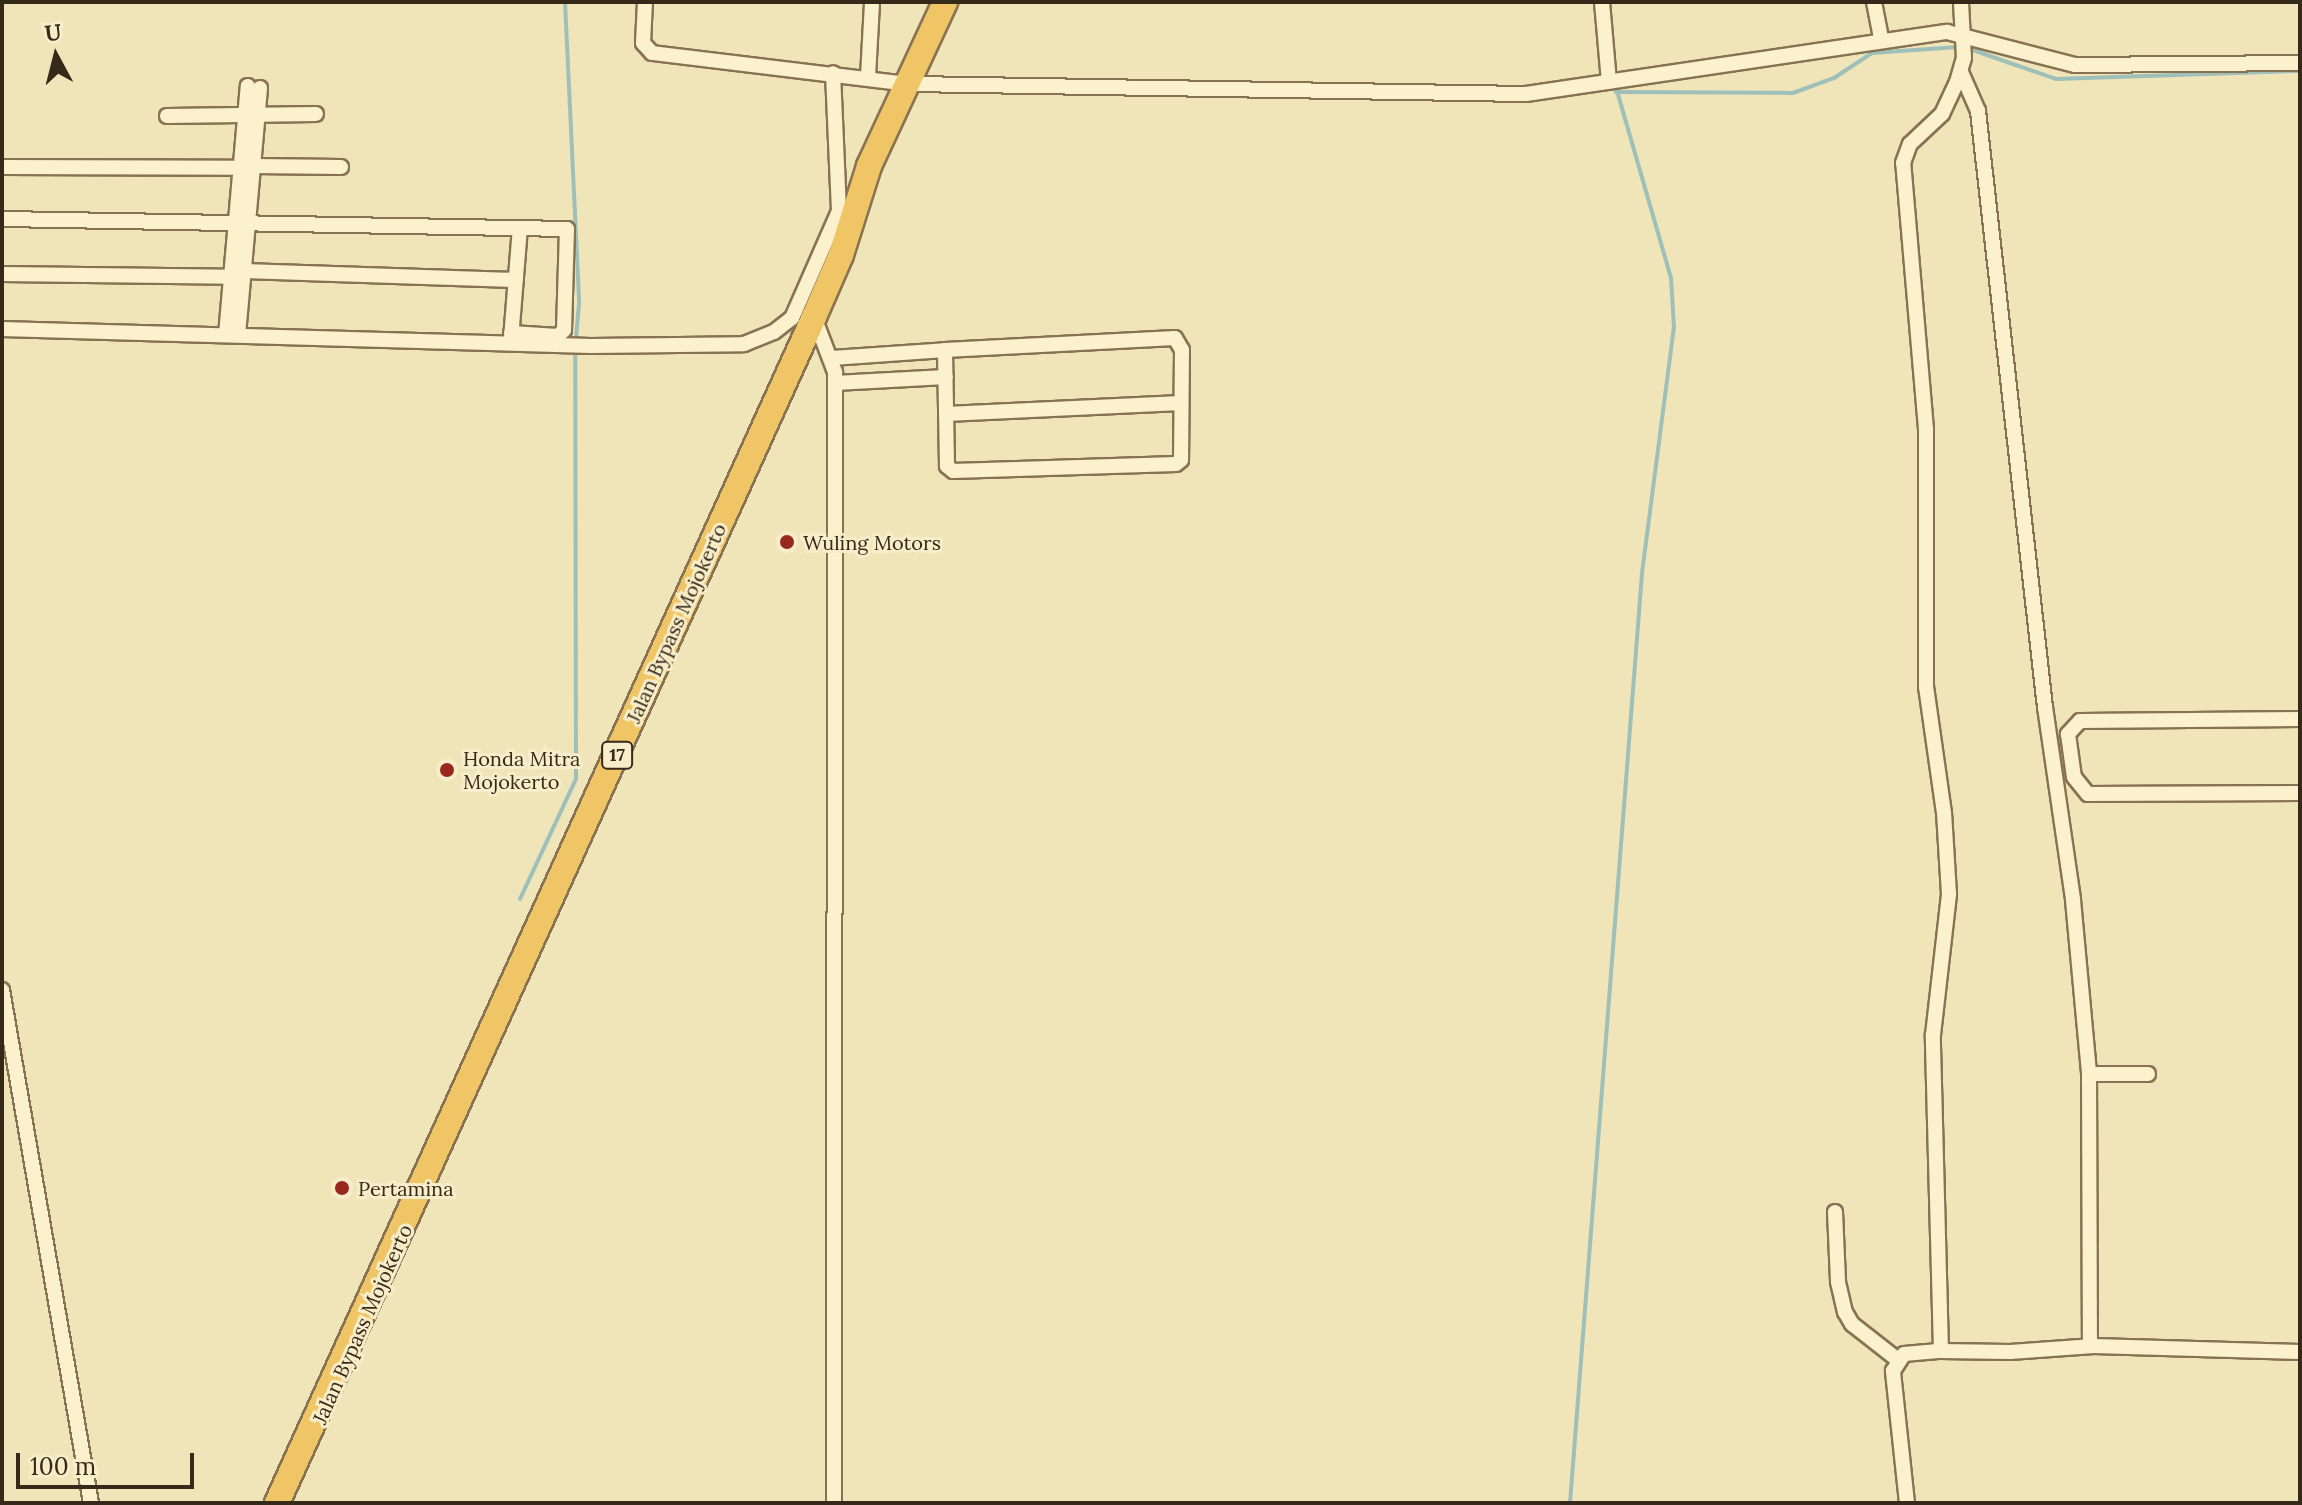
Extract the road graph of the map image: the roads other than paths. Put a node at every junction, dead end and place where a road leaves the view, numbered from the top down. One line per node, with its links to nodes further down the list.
1 (645, 2): 11 (street)
2 (872, 2): 12 (street)
3 (945, 2): 14 (highway, Jalan Bypass Mojokerto / 17)
4 (1602, 2): 13 (street)
5 (1874, 2): 8 (street)
6 (1961, 2): 7 (street)
7 (1964, 36): 8 (street); 9 (street); 10 (street)
8 (1881, 39): 13 (street)
9 (2300, 63)
10 (1962, 65): 43 (street); 49 (street)
11 (833, 73): 12 (street); 23 (street)
12 (868, 77): 14 (street)
13 (1610, 82): 14 (street)
14 (910, 84): 19 (highway, Jalan Bypass Mojokerto / 17)
15 (254, 87): 18 (street)
16 (316, 114): 18 (street)
17 (167, 116): 18 (street)
18 (252, 117): 21 (street)
19 (869, 166): 23 (street); 30 (highway, Jalan Bypass Mojokerto / 17)
20 (2, 167): 21 (street)
21 (248, 167): 22 (street); 25 (street)
22 (341, 167)
23 (839, 211): 33 (street)
24 (2, 219): 25 (street)
25 (242, 223): 26 (street); 28 (street)
26 (520, 228): 29 (street); 33 (street)
27 (2, 274): 28 (street)
28 (238, 274): 29 (street); 32 (street)
29 (516, 280): 33 (street)
30 (814, 317): 35 (street); 53 (highway, Jalan Bypass Mojokerto / 17)
31 (2, 329): 32 (street)
32 (232, 335): 33 (street)
33 (511, 337)
34 (945, 350): 35 (street); 36 (street); 38 (street)
35 (832, 358): 37 (street)
36 (946, 377): 37 (street); 39 (street)
37 (835, 383): 54 (street)
38 (1181, 403): 39 (street); 39 (street)
39 (946, 414)
40 (2300, 719): 41 (street)
41 (2300, 793)
42 (2, 990): 45 (street)
43 (2093, 1073): 44 (street); 48 (street)
44 (2148, 1074)
45 (20, 1108): 46 (street); 52 (street)
46 (2, 1109)
47 (1835, 1212): 51 (street)
48 (2096, 1346): 49 (street); 50 (street)
49 (1941, 1351): 51 (street)
50 (2300, 1352)
51 (1898, 1360): 55 (street)
52 (91, 1503)
53 (277, 1503)
54 (834, 1503)
55 (1907, 1503)

